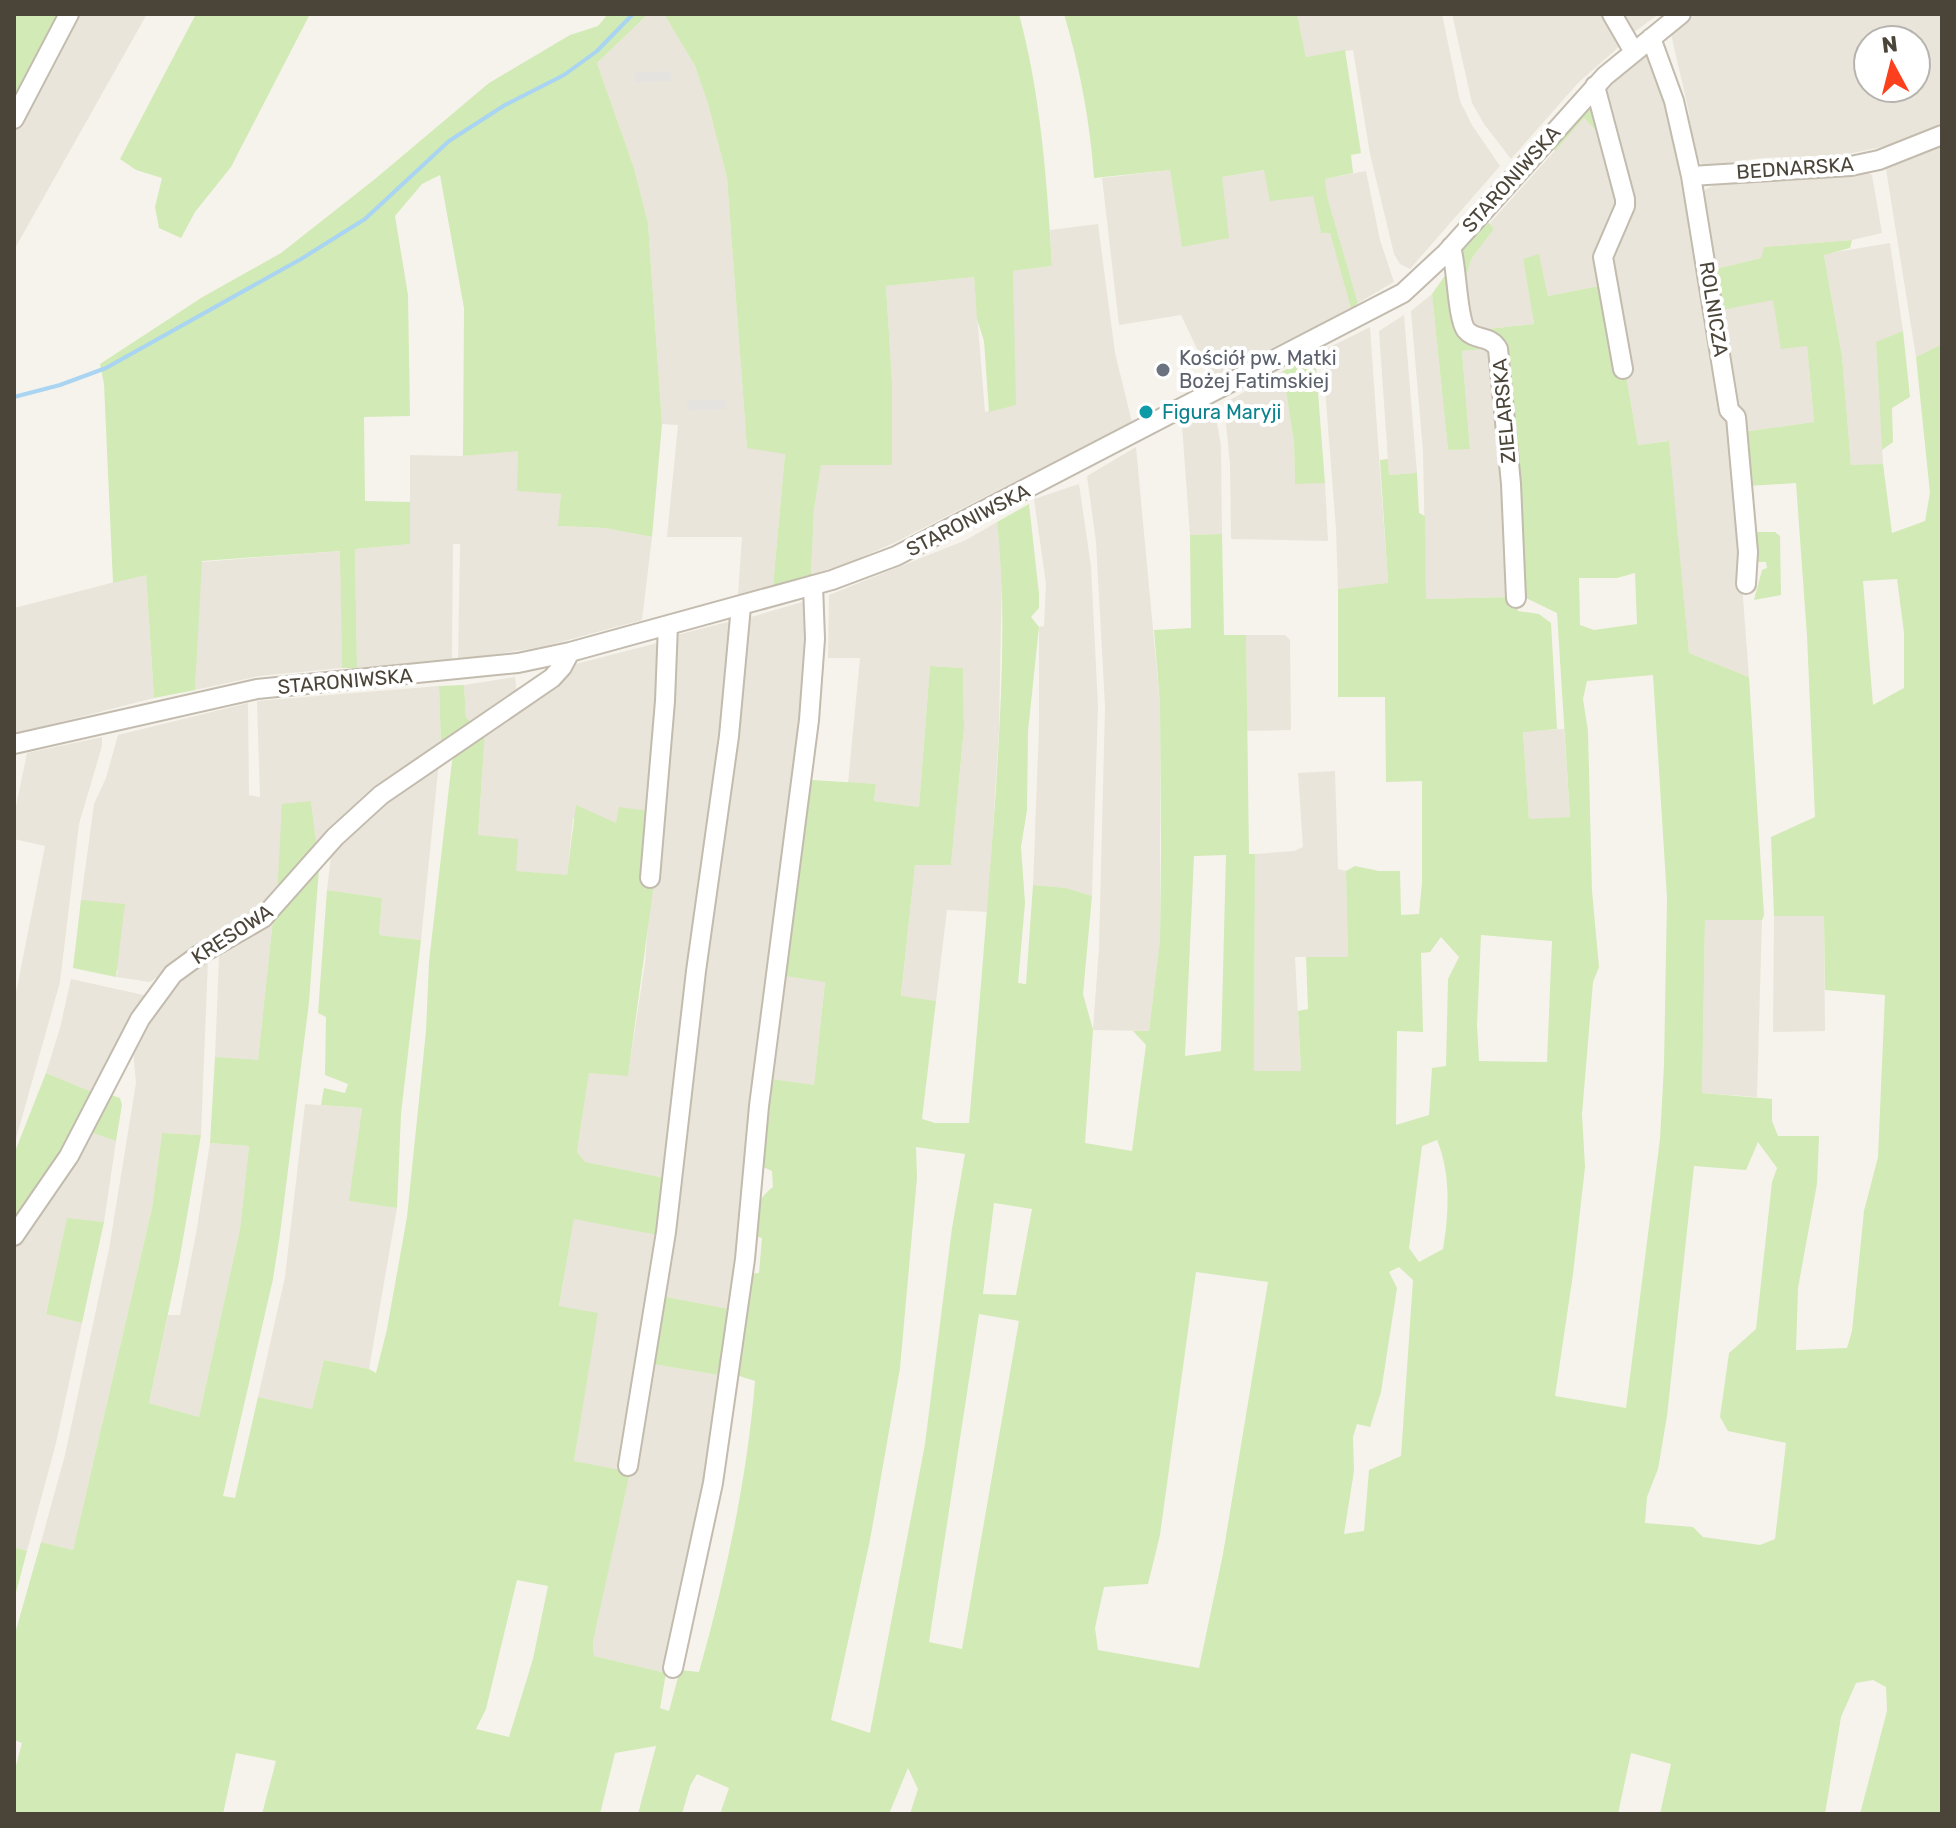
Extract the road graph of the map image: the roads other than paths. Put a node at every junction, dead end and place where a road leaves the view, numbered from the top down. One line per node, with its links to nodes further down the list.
1 (69, 14): 7 (street)
2 (1612, 14): 5 (street)
3 (1681, 14): 4 (street, STARONIWSKA)
4 (1651, 38): 5 (street, STARONIWSKA); 9 (street, ROLNICZA)
5 (1634, 52): 6 (street, STARONIWSKA)
6 (1595, 86): 10 (street, STARONIWSKA); 11 (street)
7 (14, 119)
8 (1942, 135): 9 (street, BEDNARSKA)
9 (1691, 176): 12 (street, ROLNICZA)
10 (1451, 247): 13 (street, STARONIWSKA); 14 (street, ZIELARSKA)
11 (1623, 369)
12 (1746, 584)
13 (813, 585): 15 (street, STARONIWSKA); 24 (street)
14 (1516, 598)
15 (741, 606): 16 (street, STARONIWSKA); 23 (street)
16 (668, 625): 17 (street, STARONIWSKA); 21 (street)
17 (570, 652): 18 (street, STARONIWSKA); 19 (street, KRESOWA)
18 (518, 663): 19 (street); 20 (street, STARONIWSKA)
19 (524, 698): 22 (street, KRESOWA)
20 (14, 744)
21 (650, 878)
22 (14, 1236)
23 (628, 1466)
24 (673, 1668)

